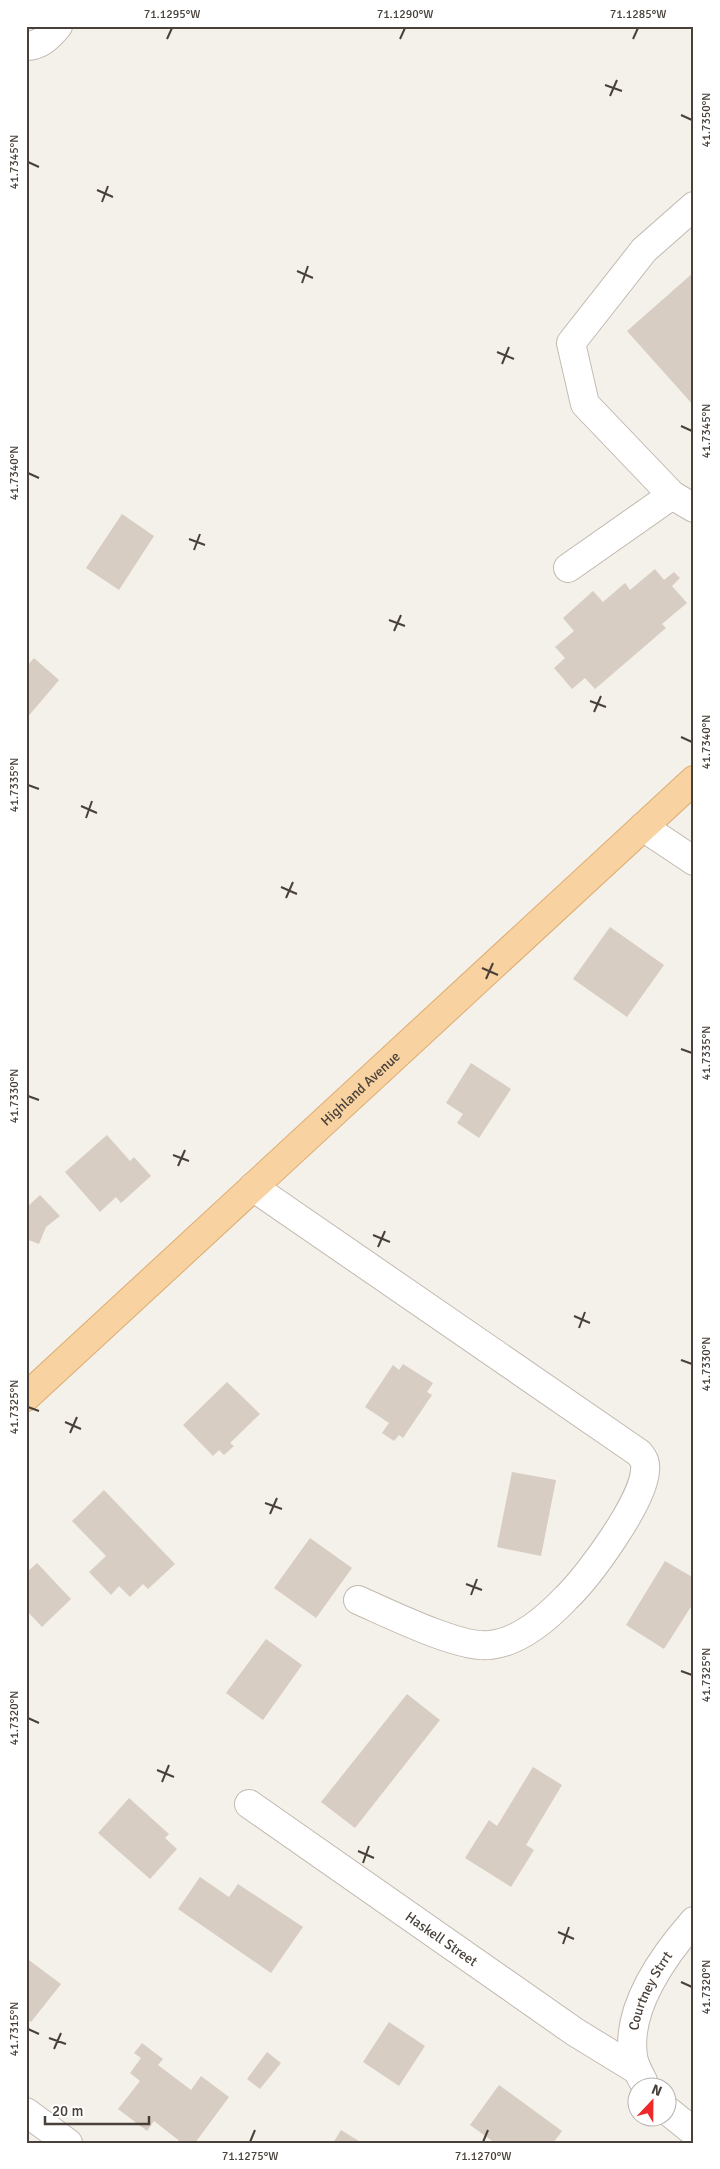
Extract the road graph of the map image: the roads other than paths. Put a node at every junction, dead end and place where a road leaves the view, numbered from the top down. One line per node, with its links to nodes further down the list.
1 (58, 26): 2 (street)
2 (26, 46)
3 (694, 206): 4 (street)
4 (683, 501): 5 (street)
5 (568, 568)
6 (694, 780): 7 (main road, Highland Avenue)
7 (643, 827): 8 (street); 9 (main road, Highland Avenue)
8 (694, 861)
9 (253, 1187): 10 (main road, Highland Avenue); 11 (street)
10 (26, 1397)
11 (358, 1600)
12 (249, 1804): 14 (street, Haskell Street)
13 (694, 1921): 15 (street, Courtney Strrt)
14 (639, 2076)
15 (641, 2076)
16 (26, 2112): 19 (street)
17 (678, 2118): 18 (street)
18 (694, 2132)
19 (68, 2143)

